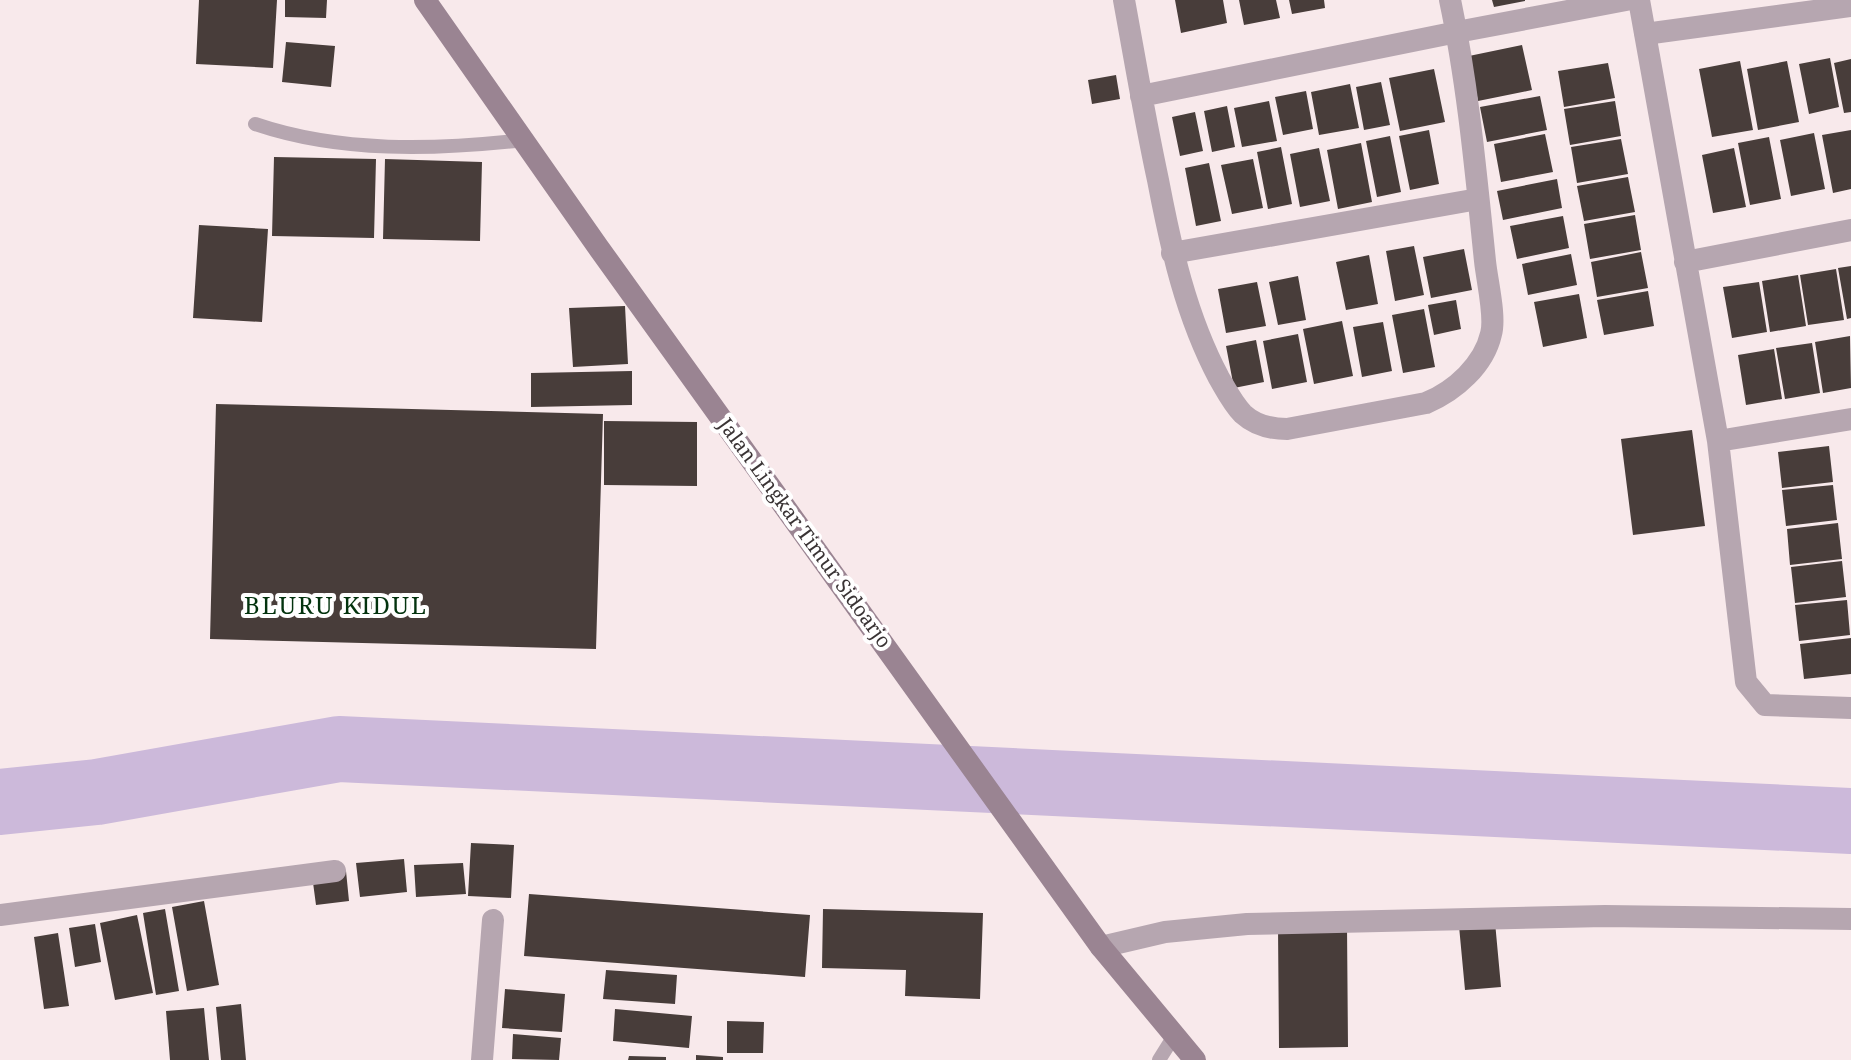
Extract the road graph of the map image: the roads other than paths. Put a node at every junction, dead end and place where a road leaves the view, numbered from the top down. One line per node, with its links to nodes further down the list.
1 (425, 0): 11 (main road, Jalan Lingkar Timur Sidoarjo)
2 (1124, 0): 9 (street)
3 (1450, 0): 7 (street)
4 (1626, 0): 7 (street)
5 (1639, 0): 8 (street)
6 (1851, 6): 8 (street)
7 (1457, 32): 9 (street); 12 (street)
8 (1645, 34): 15 (street)
9 (1141, 96): 14 (street)
10 (255, 124): 11 (lane)
11 (524, 140): 23 (main road, Jalan Lingkar Timur Sidoarjo)
12 (1478, 199): 14 (street); 14 (street)
13 (1851, 230): 15 (street)
14 (1172, 253)
15 (1685, 262): 17 (street)
16 (1851, 419): 17 (street)
17 (1718, 441): 18 (street)
18 (1851, 708)
19 (335, 871): 20 (street)
20 (0, 915)
21 (1851, 919): 23 (street)
22 (493, 920): 25 (street)
23 (1101, 947): 24 (main road, Jalan Lingkar Timur Sidoarjo)
24 (1174, 1036): 26 (lane); 27 (main road, Jalan Lingkar Timur Sidoarjo)
25 (482, 1060)
26 (1159, 1060)
27 (1195, 1060)

